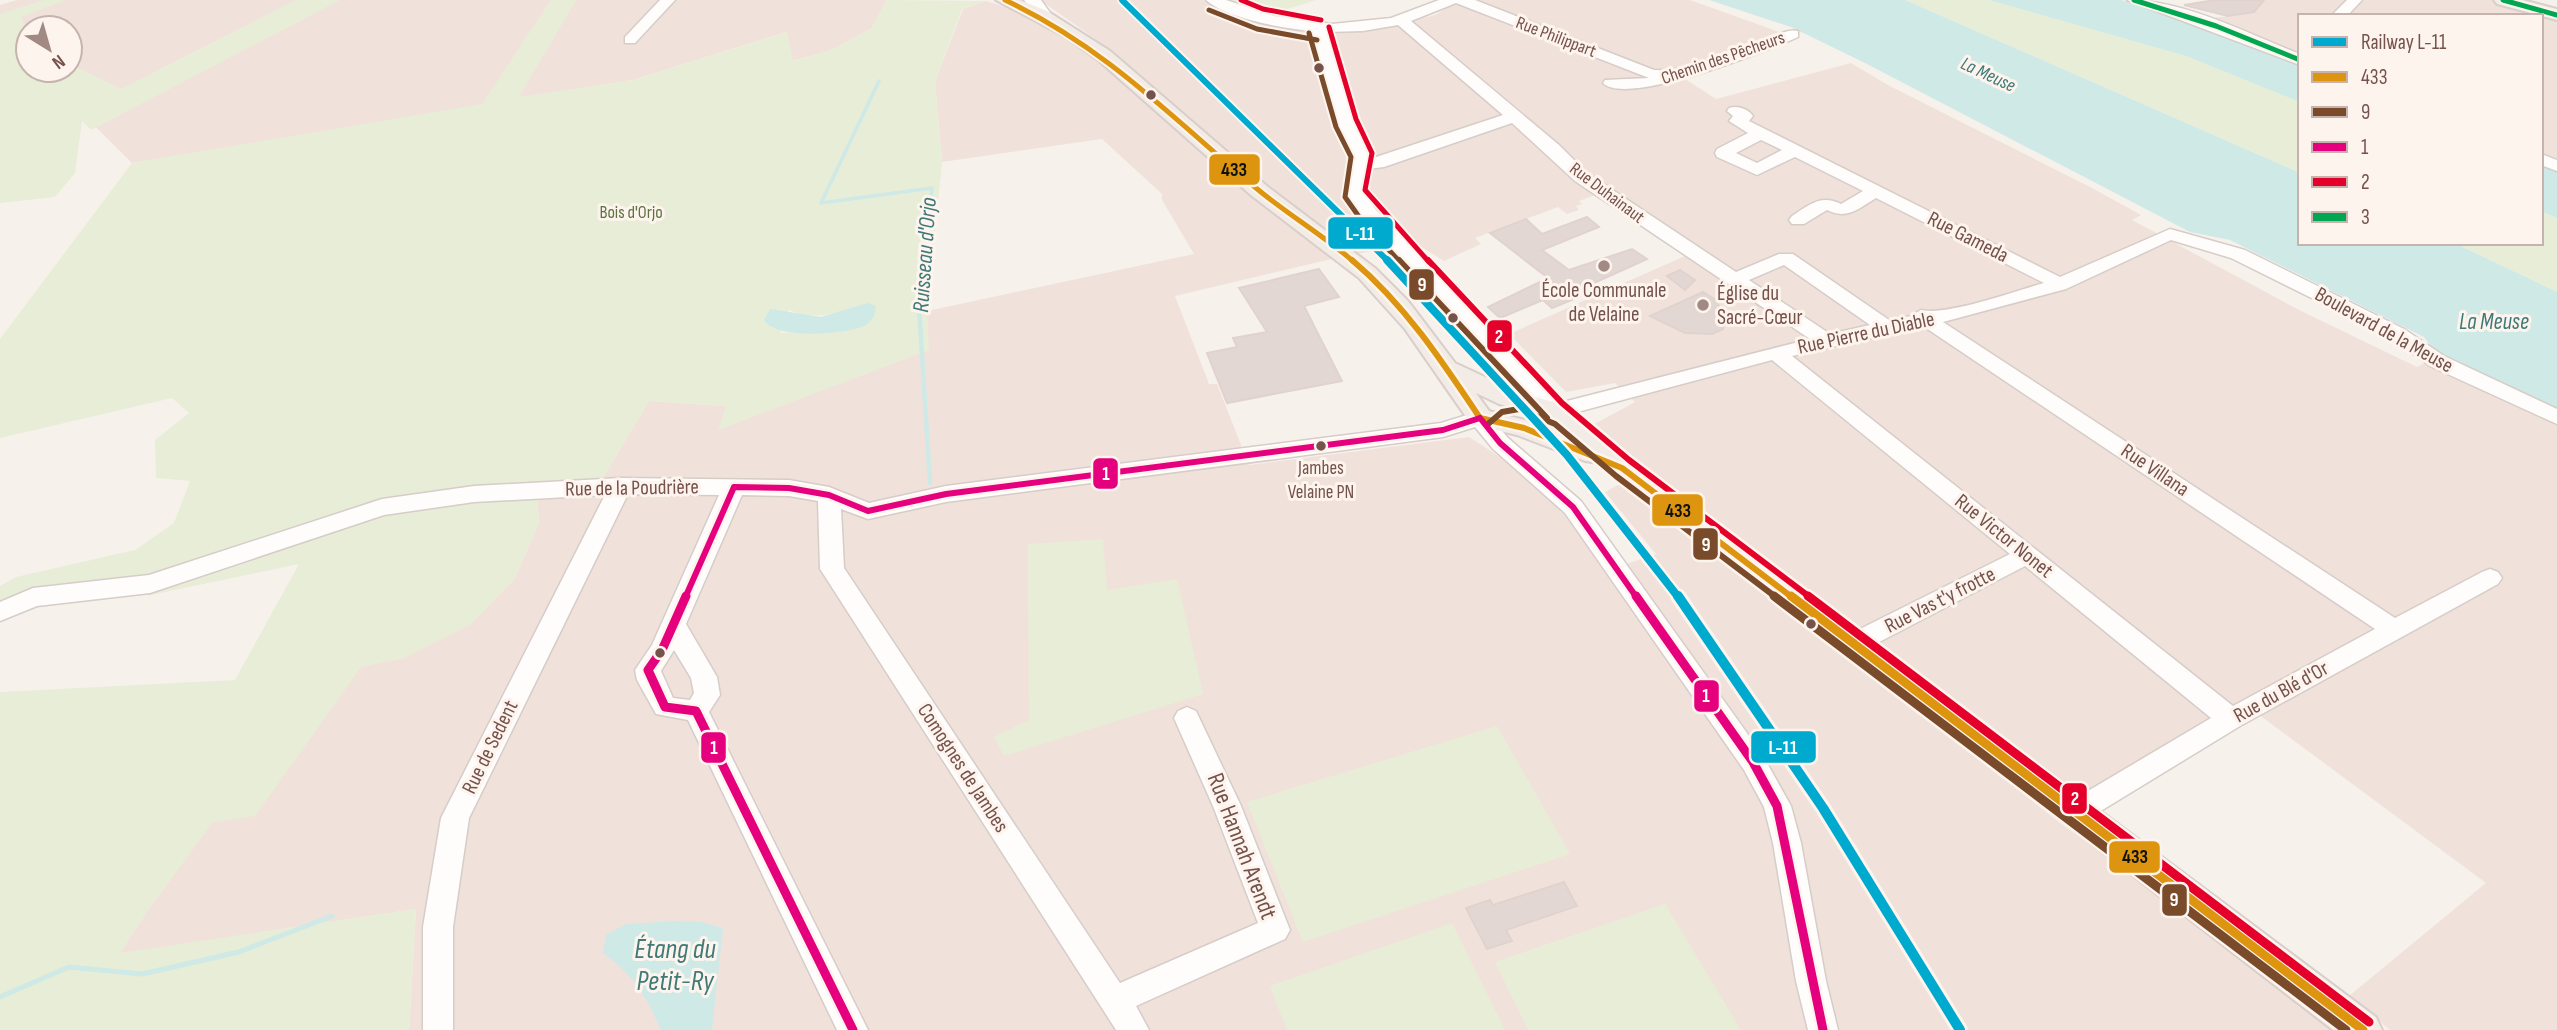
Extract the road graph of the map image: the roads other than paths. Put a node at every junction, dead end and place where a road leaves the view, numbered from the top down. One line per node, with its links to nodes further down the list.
1 (668, 0): 16 (street)
2 (1005, 0): 12 (main road)
3 (1031, 0): 12 (street)
4 (1213, 0): 14 (street)
5 (1451, 0): 13 (street)
6 (1462, 0): 18 (street, Rue Philippart)
7 (2134, 0): 17 (street)
8 (2356, 0): 10 (street)
9 (2503, 0): 11 (main road)
10 (2340, 14)
11 (2557, 15)
12 (1046, 17): 36 (main road)
13 (1401, 19): 14 (street); 23 (street, Rue Duhainaut)
14 (1319, 30): 26 (street)
15 (1793, 34): 19 (street, Chemin des Pêcheurs)
16 (630, 40)
17 (2297, 56)
18 (1651, 74): 19 (street, Rue Philippart); 20 (street, Rue Philippart)
19 (1675, 76): 20 (street, Chemin des Pêcheurs)
20 (1628, 81): 21 (street, Chemin des Pêcheurs)
21 (1611, 83)
22 (1735, 111): 24 (street)
23 (1515, 116): 26 (street); 30 (street, Rue Duhainaut)
24 (1761, 133): 25 (street); 25 (street)
25 (1795, 150): 27 (street, Rue Gameda)
26 (1360, 165): 38 (street)
27 (1876, 190): 28 (street); 31 (street, Rue Gameda)
28 (1798, 220)
29 (2162, 230): 31 (street, Rue Pierre du Diable); 39 (street, Boulevard de la Meuse)
30 (1734, 280): 33 (street); 34 (street, Rue Duhainaut)
31 (2052, 280): 32 (street, Rue Pierre du Diable)
32 (1921, 316): 33 (street, Rue Pierre du Diable); 50 (street, Rue Villana)
33 (1886, 327): 34 (street, Rue Pierre du Diable)
34 (1830, 342): 35 (street, Rue Pierre du Diable)
35 (1776, 353): 38 (street, Rue Pierre du Diable); 46 (street, Rue Victor Nonet)
36 (1446, 368): 37 (main road); 40 (main road)
37 (1508, 398): 38 (main road); 40 (main road)
38 (1555, 411): 41 (main road); 42 (main road)
39 (2557, 417)
40 (1480, 418): 41 (main road); 45 (street, Rue de la Poudrière); 60 (street)
41 (1524, 428): 42 (main road)
42 (1622, 468): 51 (main road)
43 (621, 486): 44 (street, Rue de la Poudrière); 48 (street, Rue de la Poudrière); 57 (street, Rue de Sedent)
44 (734, 487): 45 (street, Rue de la Poudrière); 49 (street)
45 (829, 495): 56 (street, Comognes de Jambes)
46 (2027, 555): 51 (street, Rue Vas t'y frotte); 54 (street, Rue Victor Nonet)
47 (2490, 578): 50 (street, Rue du Blé d'Or)
48 (0, 612)
49 (673, 624): 52 (street); 52 (street)
50 (2393, 629): 54 (street, Rue du Blé d'Or)
51 (1853, 644): 55 (main road)
52 (696, 711): 58 (street)
53 (1187, 718): 56 (street, Rue Hannah Arendt)
54 (2231, 719): 55 (street, Rue du Blé d'Or)
55 (2076, 812): 61 (main road)
56 (1115, 1000): 59 (street, Comognes de Jambes)
57 (438, 1030)
58 (853, 1030)
59 (1134, 1030)
60 (1823, 1030)
61 (2363, 1030)

